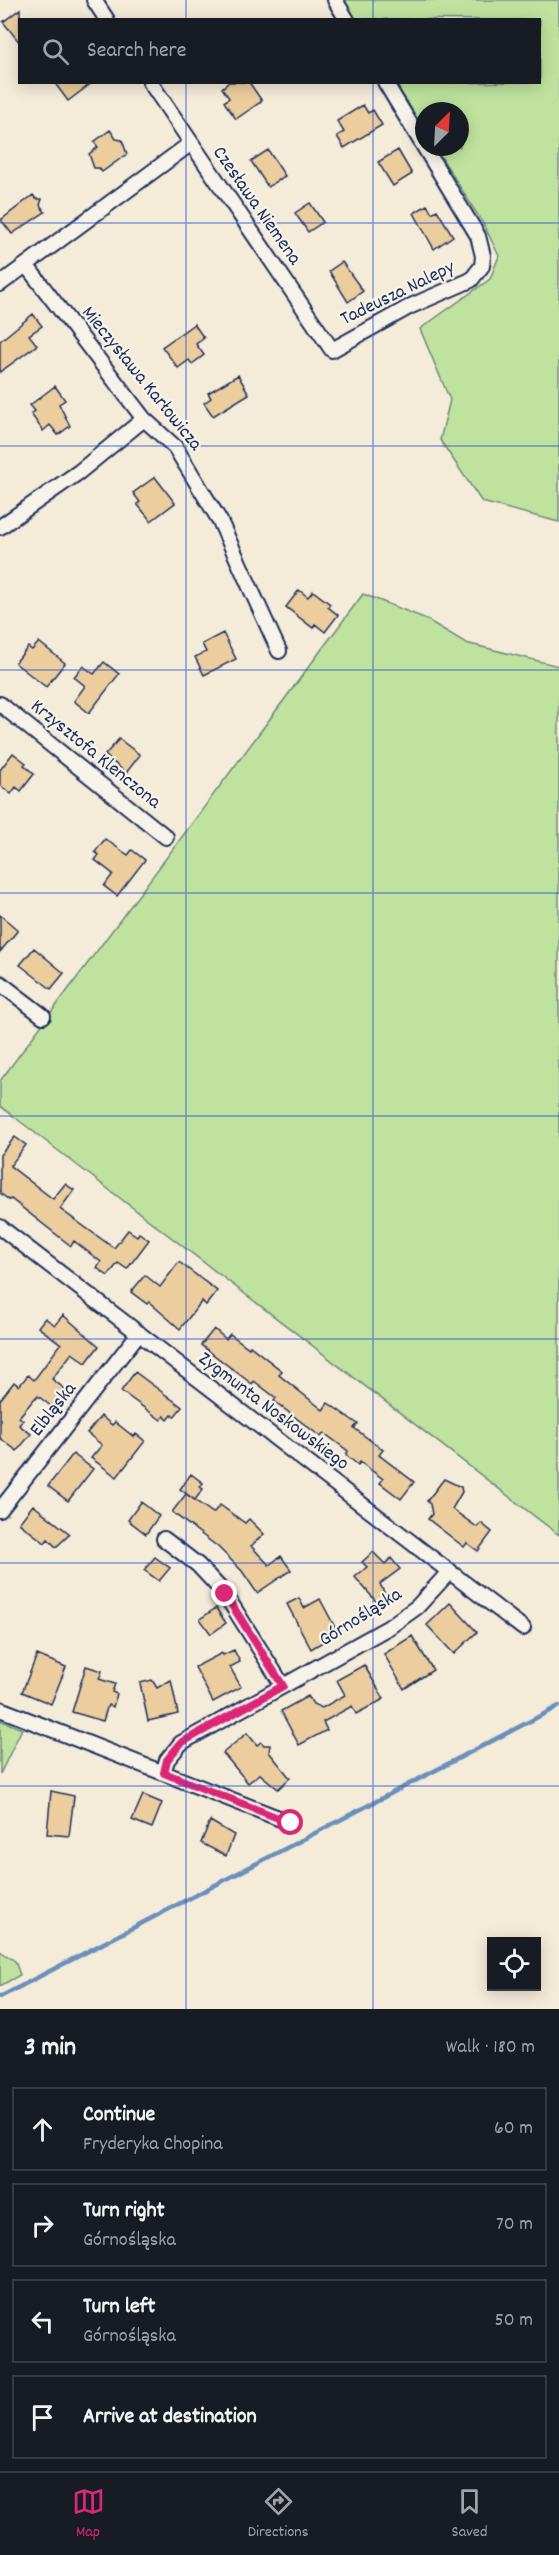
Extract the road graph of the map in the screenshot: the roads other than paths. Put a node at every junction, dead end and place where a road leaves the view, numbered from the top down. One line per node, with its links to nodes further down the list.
1 (94, 0): 3 (street)
2 (335, 0): 4 (street)
3 (106, 18)
4 (346, 18)
5 (151, 84): 7 (street, Czesława Niemena)
6 (386, 84): 10 (street, Tadeusza Nalepy)
7 (190, 144): 8 (street); 10 (street, Czesława Niemena)
8 (26, 265): 9 (street); 11 (street, Mieczysława Karłowicza)
9 (0, 285)
10 (332, 350)
11 (144, 419): 12 (street); 13 (street, Mieczysława Karłowicza)
12 (0, 527)
13 (279, 651)
14 (0, 704): 15 (street, Krzysztofa Klenczona)
15 (166, 837)
16 (0, 983): 17 (street)
17 (43, 1016)
18 (0, 1227): 19 (street, Zygmunta Noskowskiego)
19 (139, 1333): 20 (street, Elbląska); 22 (street, Zygmunta Noskowskiego)
20 (0, 1510)
21 (164, 1539): 24 (street)
22 (450, 1571): 23 (street, Zygmunta Noskowskiego); 24 (street, Górnośląska)
23 (523, 1628)
24 (283, 1686): 26 (street, Górnośląska)
25 (0, 1709): 26 (street)
26 (164, 1773): 27 (street)
27 (291, 1823)

